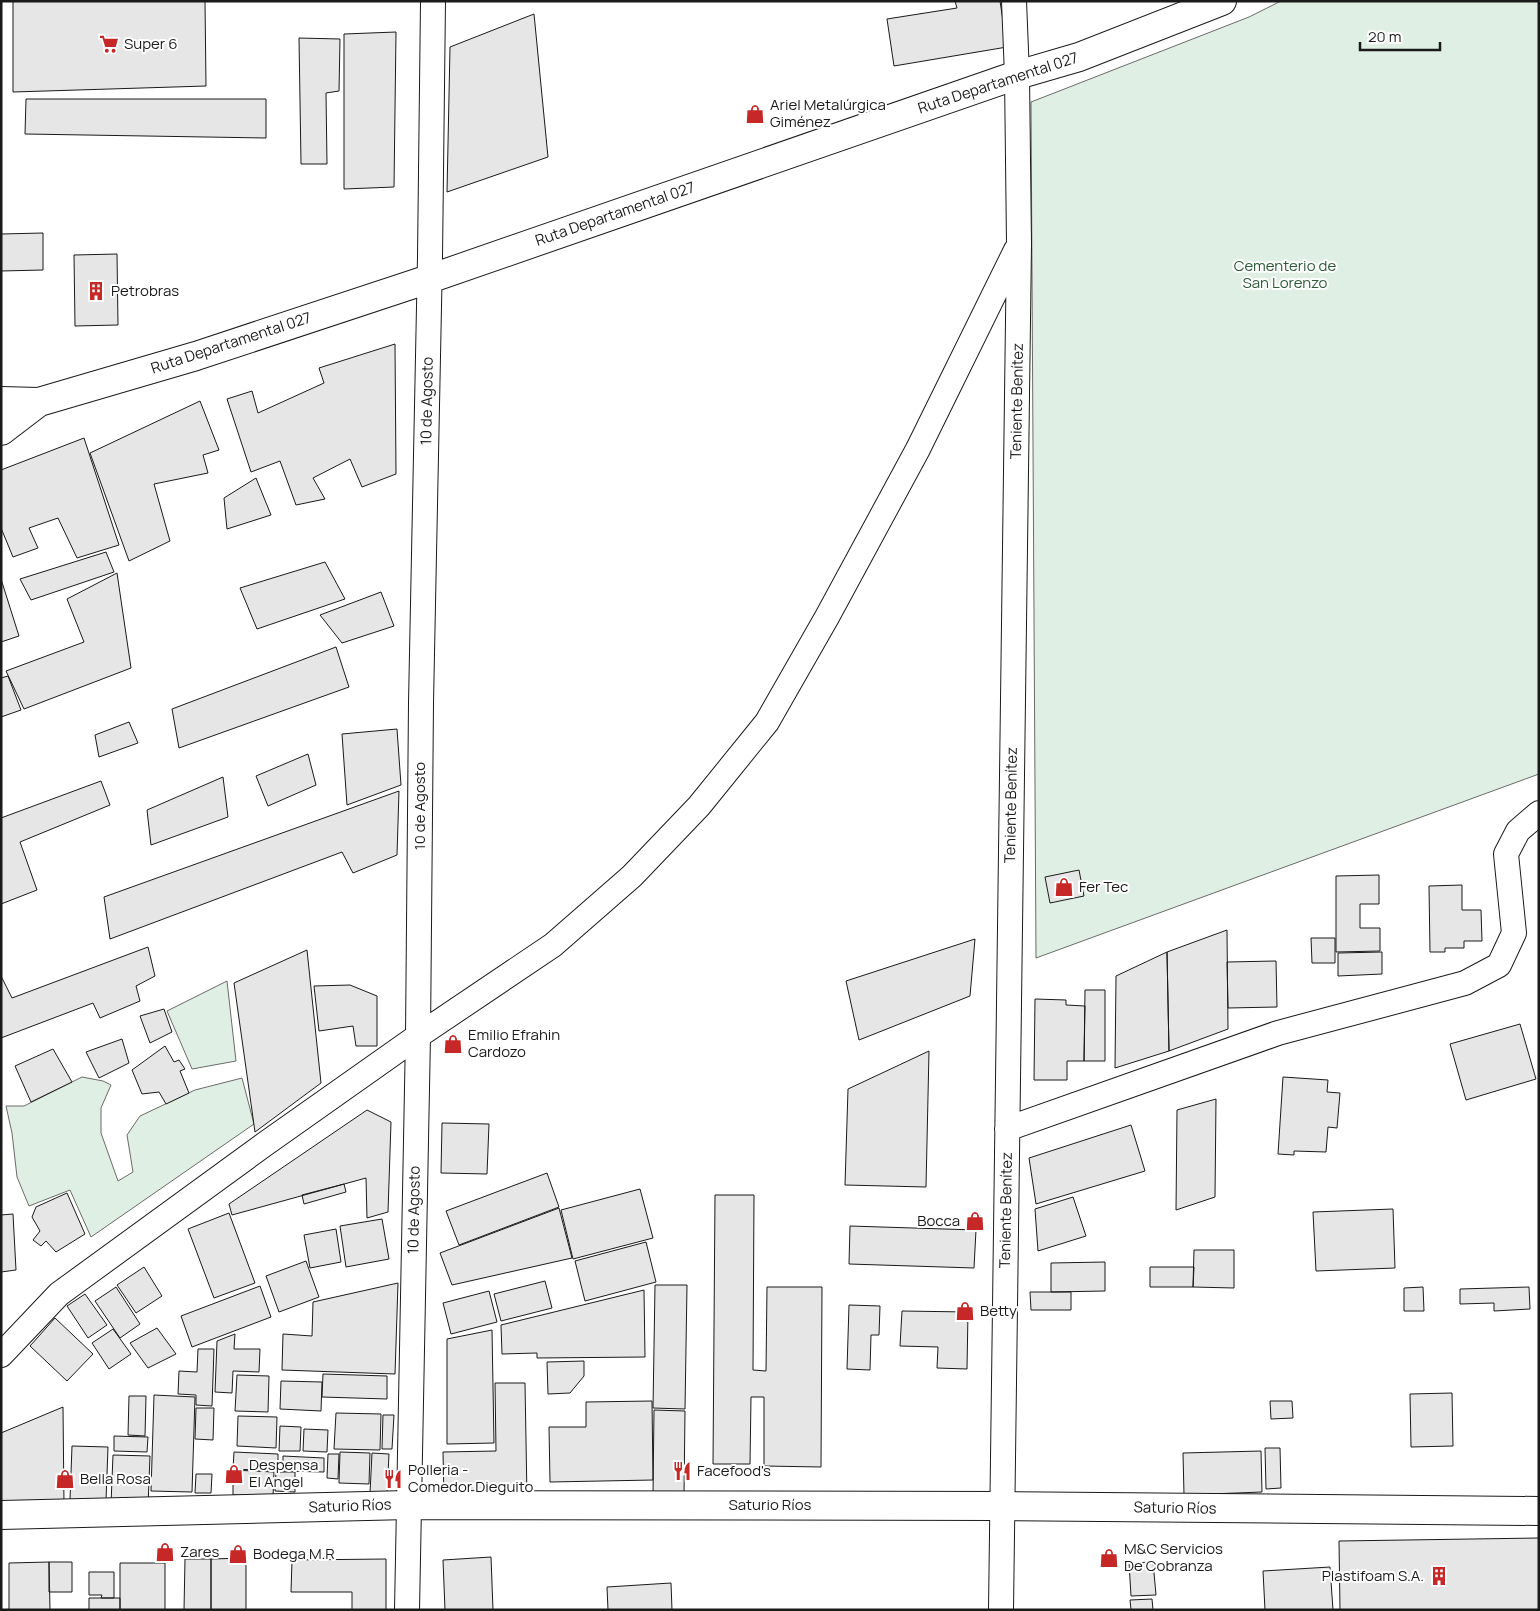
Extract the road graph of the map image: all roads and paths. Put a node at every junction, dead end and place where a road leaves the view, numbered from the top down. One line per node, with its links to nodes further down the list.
1 (433, 1): 6 (street, 10 de Agosto)
2 (1014, 1): 4 (street, Teniente Benítez)
3 (1222, 1): 4 (main road, Ruta Departamental 027)
4 (1017, 75): 5 (street, Teniente Benítez); 6 (main road, Ruta Departamental 027)
5 (1019, 244): 11 (street); 12 (street, Teniente Benítez)
6 (429, 279): 8 (main road, Ruta Departamental 027); 11 (street, 10 de Agosto)
7 (1, 401): 8 (main road, Ruta Departamental 027)
8 (40, 402): 9 (main road)
9 (1, 431)
10 (1539, 813): 12 (street)
11 (418, 1036): 13 (street); 14 (street, 10 de Agosto)
12 (1007, 1129): 15 (street, Teniente Benítez)
13 (1, 1356)
14 (408, 1505): 15 (main road, Saturio Ríos); 17 (main road, Saturio Ríos); 18 (street, 10 de Agosto)
15 (1002, 1506): 16 (main road, Saturio Ríos); 19 (street, Teniente Benítez)
16 (1539, 1511)
17 (1, 1516)
18 (407, 1610)
19 (1001, 1610)

